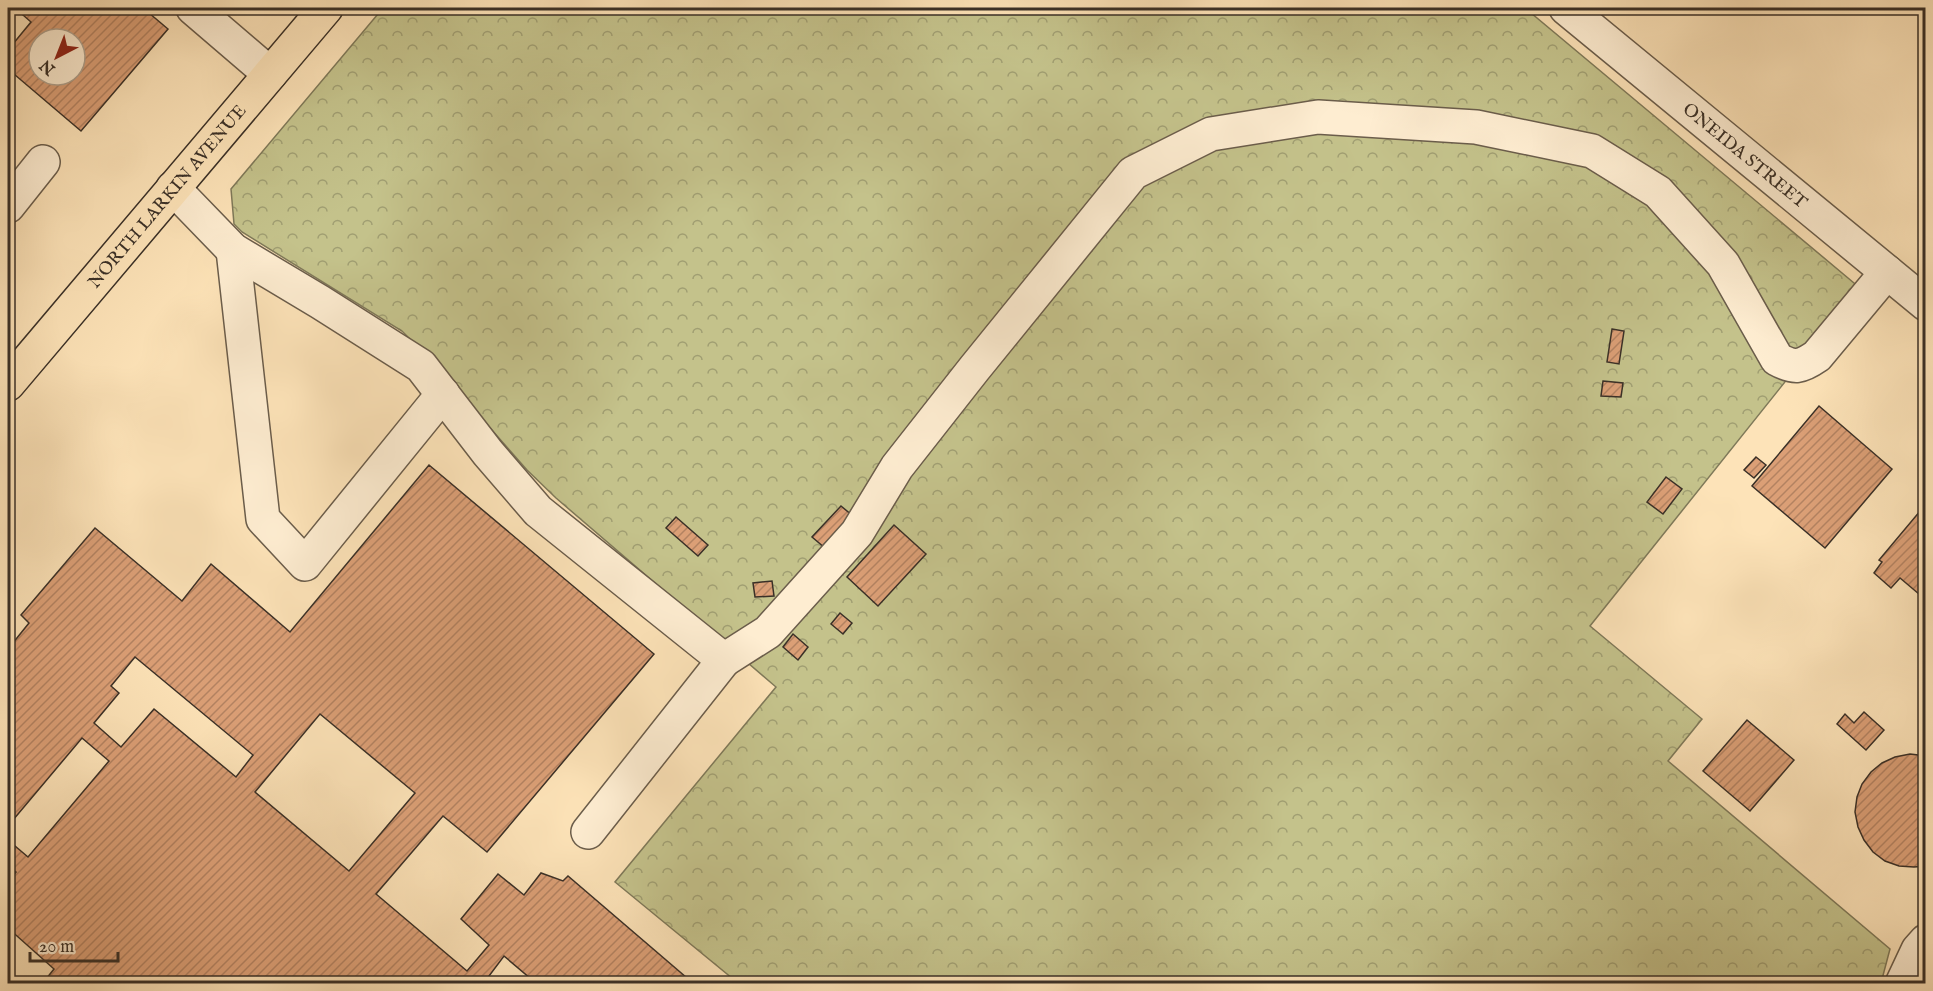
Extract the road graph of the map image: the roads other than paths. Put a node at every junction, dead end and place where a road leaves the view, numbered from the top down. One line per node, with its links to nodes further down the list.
1 (193, 8): 4 (street)
2 (326, 8): 4 (main road, NORTH LARKIN AVENUE)
3 (1566, 8): 9 (street, ONEIDA STREET)
4 (270, 74): 6 (main road, NORTH LARKIN AVENUE)
5 (42, 162): 7 (street)
6 (173, 188): 8 (street); 11 (main road, NORTH LARKIN AVENUE)
7 (8, 206)
8 (233, 250): 12 (street); 12 (street)
9 (1887, 272): 10 (street, ONEIDA STREET); 13 (street)
10 (1926, 304)
11 (8, 384)
12 (443, 394): 13 (street)
13 (724, 660): 14 (street)
14 (588, 832)
15 (1926, 941): 16 (street)
16 (1902, 984)

